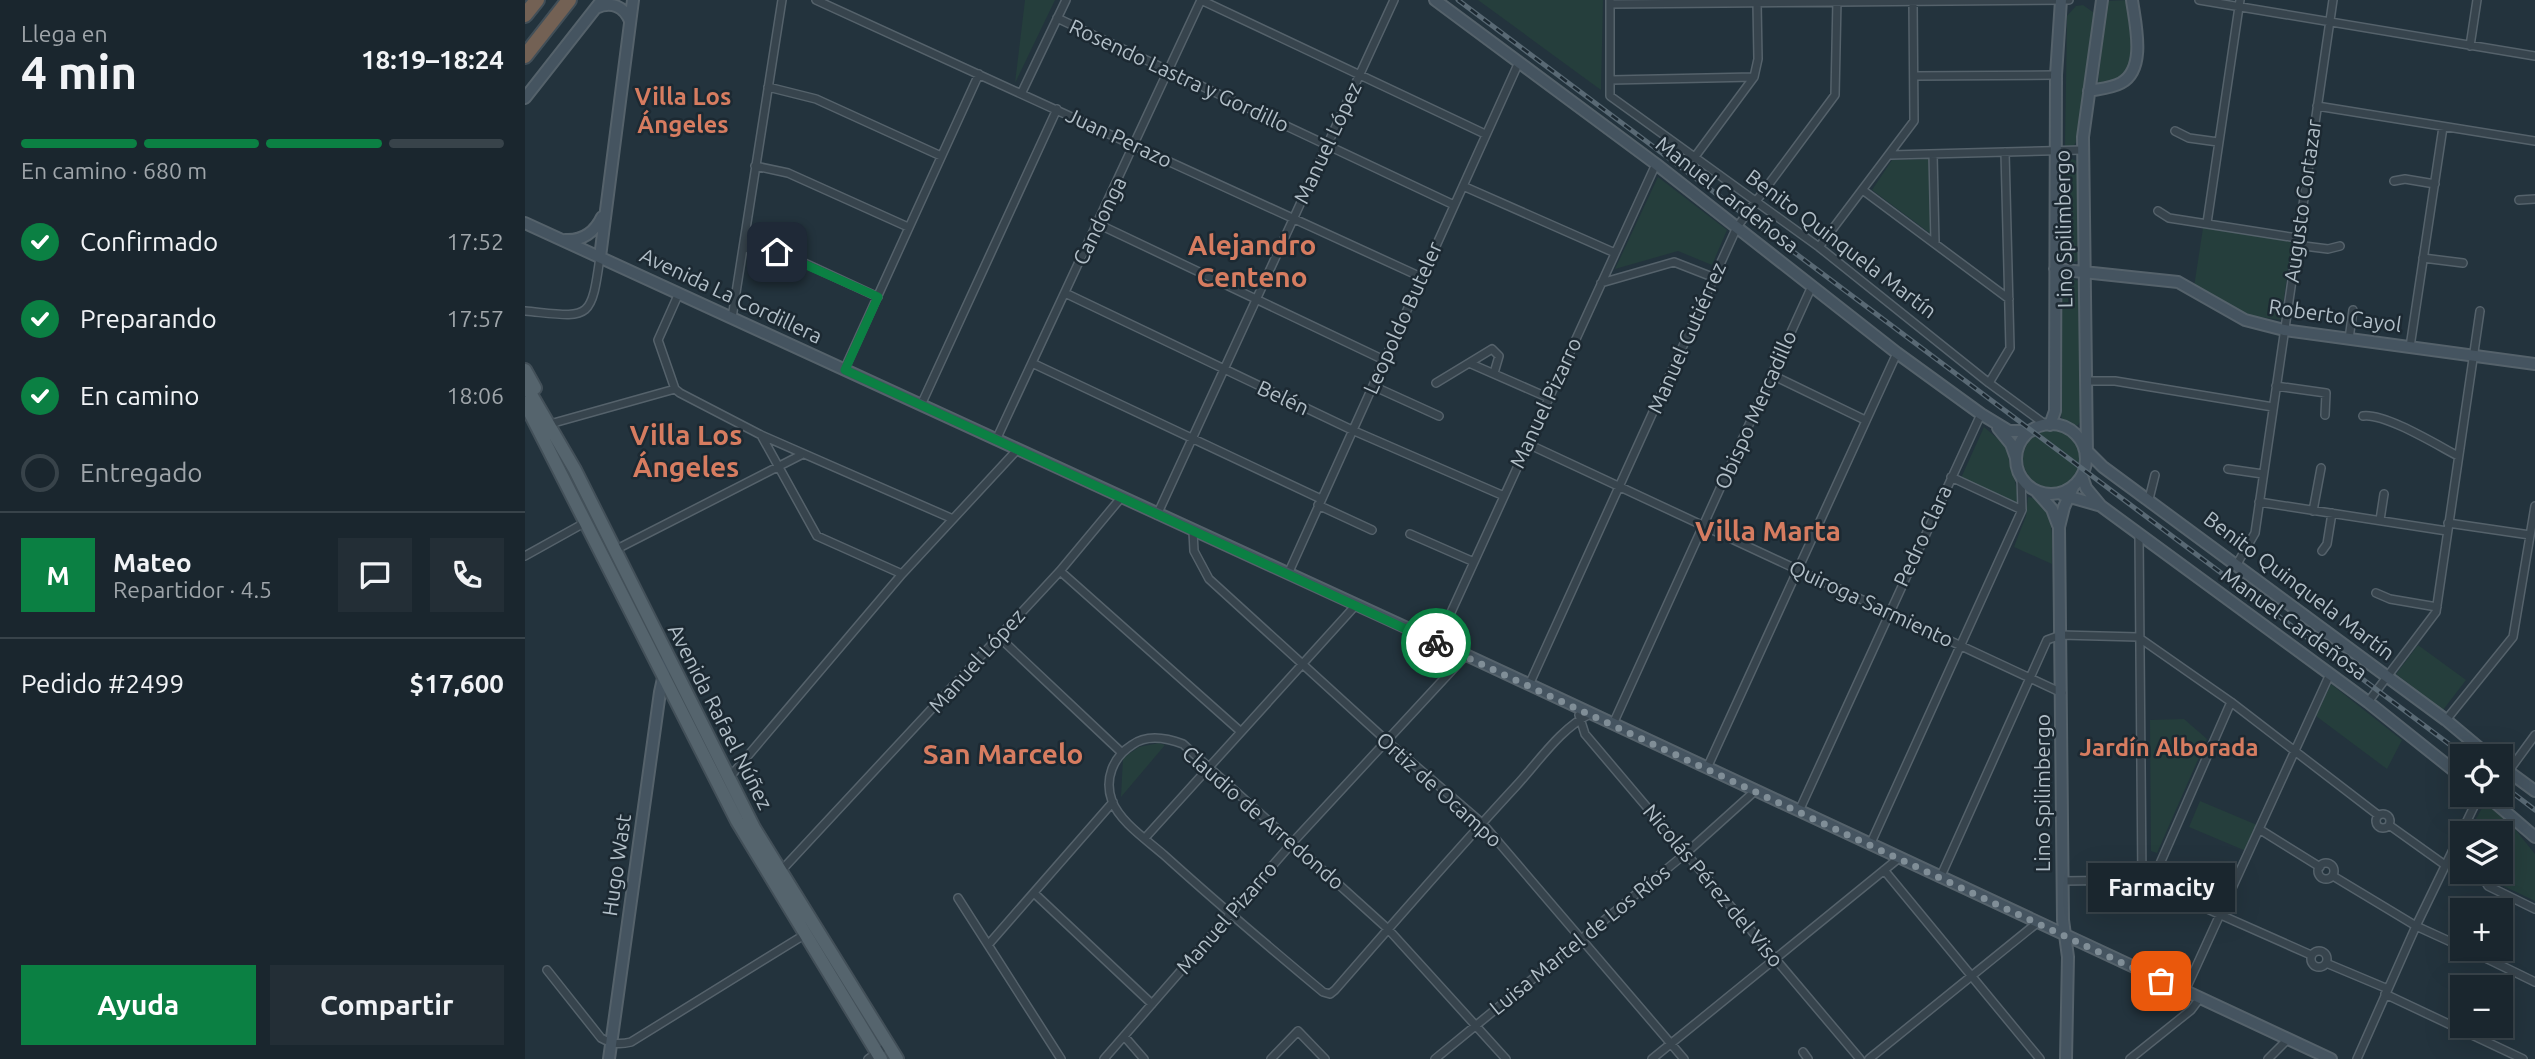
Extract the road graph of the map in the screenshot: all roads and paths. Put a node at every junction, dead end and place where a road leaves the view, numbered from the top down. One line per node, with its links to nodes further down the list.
1 (537, 0): 24 (highway)
2 (569, 0): 29 (highway)
3 (602, 0): 23 (main road)
4 (633, 0): 27 (main road)
5 (782, 0): 39 (street)
6 (816, 0): 33 (street, Juan Perazo)
7 (1066, 0): 25 (street)
8 (1201, 0): 32 (street, Candonga); 34 (street)
9 (1383, 0): 17 (street)
10 (1435, 0): 31 (main road, Manuel Cardeñosa)
11 (2102, 0): 40 (main road, Lino Spilimbergo)
12 (2132, 0): 40 (main road)
13 (2199, 0): 22 (street)
14 (2333, 0): 26 (street, Augusto Cortazar)
15 (2477, 0): 28 (street)
16 (2064, 1): 21 (street); 35 (main road, Lino Spilimbergo)
17 (1393, 2): 34 (street, Manuel López)
18 (1610, 2): 20 (street); 38 (street)
19 (1837, 2): 20 (street); 21 (street); 67 (street, Manuel Gutiérrez)
20 (1757, 3): 36 (street)
21 (1913, 3): 37 (street)
22 (2240, 3): 26 (street); 49 (street)
23 (593, 9): 27 (main road); 42 (main road)
24 (525, 15)
25 (1057, 18): 32 (street, Rosendo Lastra y Gordillo); 41 (street)
26 (2330, 20): 28 (street); 43 (street, Augusto Cortazar)
27 (631, 24): 70 (main road)
28 (2470, 46): 30 (street)
29 (525, 56)
30 (2535, 56)
31 (1519, 62): 47 (street, Leopoldo Buteler); 59 (main road, Manuel Cardeñosa)
32 (1170, 71): 50 (street, Candonga); 51 (street, Rosendo Lastra y Gordillo)
33 (979, 74): 41 (street, Juan Perazo); 57 (street)
34 (1359, 75): 47 (street); 51 (street, Manuel López)
35 (2056, 75): 37 (street); 53 (main road, Lino Spilimbergo)
36 (1754, 76): 38 (street); 58 (street)
37 (1914, 76): 56 (street)
38 (1611, 80): 58 (street, Benito Quinquela Martín)
39 (768, 87): 57 (street); 60 (street)
40 (2089, 91): 52 (main road, Lino Spilimbergo)
41 (1022, 92): 44 (street, Juan Perazo)
42 (525, 98)
43 (2317, 106): 45 (street); 78 (street, Augusto Cortazar)
44 (1057, 109): 50 (street, Juan Perazo); 125 (street)
45 (2443, 127): 48 (street); 62 (street)
46 (2175, 131): 49 (street)
47 (1485, 134): 63 (street, Leopoldo Buteler)
48 (2535, 141)
49 (2218, 142): 73 (street)
50 (1136, 145): 71 (street, Juan Perazo); 74 (street, Candonga)
51 (1326, 146): 68 (street, Rosendo Lastra y Gordillo); 71 (street, Manuel López)
52 (2083, 150): 53 (street); 88 (main road, Lino Spilimbergo)
53 (2055, 151): 54 (street); 87 (main road, Lino Spilimbergo)
54 (2005, 152): 55 (street); 97 (street)
55 (1933, 154): 56 (street); 79 (street)
56 (1891, 155): 64 (street)
57 (941, 156): 75 (street)
58 (1694, 158): 67 (street, Benito Quinquela Martín)
59 (1656, 164): 76 (main road, Manuel Cardeñosa); 83 (street, Manuel Pizarro)
60 (755, 166): 75 (street); 82 (street)
61 (2394, 181): 62 (street)
62 (2435, 184): 85 (street)
63 (1463, 186): 68 (street, Leopoldo Buteler); 83 (street)
64 (1864, 191): 79 (street); 81 (street)
65 (2535, 199): 66 (street)
66 (2519, 200)
67 (1757, 203): 76 (street, Manuel Gutiérrez); 81 (street, Benito Quinquela Martín)
68 (1454, 205): 89 (street, Leopoldo Buteler)
69 (2158, 212): 73 (street)
70 (603, 215): 77 (main road); 84 (main road)
71 (1292, 219): 89 (street, Juan Perazo); 96 (street, Manuel López)
72 (525, 223): 77 (main road, Avenida La Cordillera)
73 (2207, 223): 78 (street)
74 (1098, 224): 94 (street, Candonga); 96 (street)
75 (908, 227): 95 (street)
76 (1737, 227): 90 (street, Manuel Gutiérrez); 92 (main road, Manuel Cardeñosa)
77 (565, 240): 84 (main road, Avenida La Cordillera)
78 (2297, 241): 80 (street); 102 (street, Augusto Cortazar)
79 (1935, 243): 97 (street)
80 (2340, 246)
81 (1819, 247): 118 (street, Benito Quinquela Martín)
82 (743, 248): 95 (street); 101 (street)
83 (1615, 253): 91 (street, Manuel Pizarro)
84 (600, 257): 93 (main road, Avenida La Cordillera); 99 (street)
85 (2423, 258): 86 (street); 104 (street)
86 (2463, 263)
87 (2055, 269): 88 (main road, Roberto Cayol); 135 (main road, Lino Spilimbergo)
88 (2084, 270): 102 (main road, Roberto Cayol); 116 (main road, Lino Spilimbergo)
89 (1421, 277): 107 (street, Leopoldo Buteler)
90 (1715, 278): 91 (street); 156 (street, Manuel Gutiérrez)
91 (1601, 284): 123 (street, Manuel Pizarro)
92 (1812, 286): 105 (main road, Manuel Cardeñosa); 115 (street, Obispo Mercadillo)
93 (679, 293): 101 (main road, Avenida La Cordillera); 122 (street)
94 (1065, 293): 108 (street, Candonga); 113 (street, Belén)
95 (878, 297): 112 (street)
96 (1256, 299): 107 (street); 113 (street, Manuel López)
97 (2009, 299): 118 (street)
98 (2353, 310): 103 (street)
99 (525, 311)
100 (2480, 311): 106 (street)
101 (732, 318): 112 (main road, Avenida La Cordillera)
102 (2284, 330): 103 (main road, Roberto Cayol); 121 (street, Augusto Cortazar)
103 (2349, 339): 104 (main road, Roberto Cayol)
104 (2410, 347): 106 (main road, Roberto Cayol)
105 (1897, 353): 127 (main road, Manuel Cardeñosa); 133 (street)
106 (2473, 356): 110 (main road, Roberto Cayol); 145 (street)
107 (1384, 360): 120 (street, Leopoldo Buteler)
108 (1032, 363): 139 (street); 140 (street, Candonga)
109 (1469, 363): 114 (street); 114 (street); 117 (street)
110 (2535, 364)
111 (525, 370): 132 (main road)
112 (845, 370): 125 (main road, Avenida La Cordillera)
113 (1224, 370): 136 (street, Belén); 139 (street, Manuel López)
114 (1494, 373): 123 (street)
115 (1772, 375): 133 (street); 175 (street, Obispo Mercadillo)
116 (2087, 381): 126 (street); 143 (main road, Lino Spilimbergo)
117 (1436, 383)
118 (1989, 383): 135 (street, Benito Quinquela Martín)
119 (525, 384): 132 (main road, Avenida Rafael Núñez)
120 (1373, 386): 129 (street); 136 (street, Leopoldo Buteler)
121 (2276, 386): 126 (street, Augusto Cortazar); 128 (street)
122 (675, 388): 132 (street); 138 (street)
123 (1549, 398): 141 (street, Manuel Pizarro)
124 (525, 403): 147 (main road, Avenida Rafael Núñez)
125 (921, 405): 140 (main road, Avenida La Cordillera)
126 (2273, 407): 151 (street, Augusto Cortazar)
127 (1980, 414): 134 (main road, Manuel Cardeñosa); 154 (street, Pedro Clara)
128 (2325, 415)
129 (1439, 416)
130 (2363, 416): 145 (street)
131 (525, 417): 147 (main road)
132 (547, 420): 183 (main road, Avenida Rafael Núñez)
133 (1865, 420): 189 (street)
134 (1994, 424): 137 (main road, Manuel Cardeñosa); 146 (main road, Manuel Cardeñosa)
135 (2048, 425): 137 (main road); 143 (main road)
136 (1352, 430): 160 (street, Belén); 164 (street, Leopoldo Buteler)
137 (2031, 431): 146 (main road)
138 (761, 435): 144 (street); 149 (street)
139 (1194, 439): 164 (street); 171 (street, Manuel López)
140 (996, 440): 142 (main road, Avenida La Cordillera)
141 (1528, 444): 156 (street, Quiroga Sarmiento); 160 (street, Manuel Pizarro)
142 (1017, 450): 162 (main road, Avenida La Cordillera); 172 (street)
143 (2086, 453): 155 (main road, Lino Spilimbergo); 163 (main road, Benito Quinquela Martín)
144 (803, 454): 149 (street); 172 (street)
145 (2458, 456): 177 (street)
146 (2017, 458): 153 (main road)
147 (561, 468): 174 (main road, Avenida Rafael Núñez)
148 (2321, 468): 169 (street)
149 (779, 469): 183 (street); 190 (street)
150 (2228, 469): 151 (street)
151 (2263, 474): 165 (street, Augusto Cortazar)
152 (2155, 475): 163 (street)
153 (2021, 476): 157 (main road, Lino Spilimbergo); 168 (street)
154 (1951, 477): 168 (street); 195 (street, Pedro Clara)
155 (2078, 481): 158 (main road); 161 (main road, Lino Spilimbergo); 166 (main road, Manuel Cardeñosa)
156 (1619, 486): 175 (street, Quiroga Sarmiento); 208 (street, Manuel Gutiérrez)
157 (2035, 489): 158 (main road, Lino Spilimbergo); 176 (main road, Lino Spilimbergo)
158 (2053, 494): 161 (main road, Manuel Cardeñosa)
159 (2384, 494): 173 (street)
160 (1504, 496): 186 (street, Manuel Pizarro)
161 (2069, 496): 166 (main road, Manuel Cardeñosa); 176 (main road, Lino Spilimbergo)
162 (1120, 499): 171 (main road, Avenida La Cordillera); 188 (street, Manuel López)
163 (2149, 499): 187 (main road, Benito Quinquela Martín)
164 (1320, 502): 178 (street); 191 (street, Leopoldo Buteler)
165 (2259, 502): 169 (street); 187 (street, Augusto Cortazar)
166 (2101, 506): 181 (main road, Manuel Cardeñosa)
167 (2535, 506): 182 (street)
168 (2022, 510): 200 (street)
169 (2313, 510): 170 (street)
170 (2332, 513): 173 (street); 184 (street)
171 (1157, 515): 179 (main road, Avenida La Cordillera)
172 (953, 519): 190 (street)
173 (2380, 520): 177 (street)
174 (587, 521): 185 (street); 205 (main road, Avenida Rafael Núñez)
175 (1703, 526): 189 (street, Quiroga Sarmiento); 214 (street, Obispo Mercadillo)
176 (2059, 527): 196 (main road, Lino Spilimbergo)
177 (2447, 527): 182 (street); 194 (street)
178 (1372, 530)
179 (1193, 531): 191 (main road, Avenida La Cordillera); 203 (street, Ortiz de Ocampo)
180 (1410, 534): 186 (street)
181 (2139, 535): 198 (street); 204 (main road, Manuel Cardeñosa)
182 (2531, 535): 213 (street)
183 (615, 550): 202 (main road, Avenida Rafael Núñez)
184 (2322, 551)
185 (525, 556)
186 (1474, 562): 199 (street, Manuel Pizarro)
187 (2237, 564): 206 (main road, Benito Quinquela Martín)
188 (1060, 570): 197 (street, Manuel López); 215 (street)
189 (1797, 570): 195 (street, Quiroga Sarmiento); 224 (street)
190 (902, 574): 226 (street)
191 (1288, 574): 193 (main road, Avenida La Cordillera)
192 (2376, 593): 194 (street)
193 (1355, 606): 199 (main road, Avenida La Cordillera); 203 (street)
194 (2437, 607): 206 (street)
195 (1888, 612): 200 (street, Quiroga Sarmiento); 231 (street, Pedro Clara)
196 (2061, 635): 198 (street); 207 (street); 209 (main road, Lino Spilimbergo)
197 (999, 637): 220 (street); 245 (street, Manuel López)
198 (2138, 637): 210 (street); 247 (street)
199 (1437, 643): 201 (main road, Avenida La Cordillera)
200 (1961, 646): 207 (street, Quiroga Sarmiento); 238 (street)
201 (1466, 655): 208 (main road, Avenida La Cordillera); 217 (street, Manuel Pizarro)
202 (668, 656): 205 (main road, Hugo Wast); 226 (main road, Avenida Rafael Núñez)
203 (1301, 665): 215 (street); 217 (street, Ortiz de Ocampo)
204 (2330, 674): 211 (main road, Manuel Cardeñosa); 219 (street)
205 (664, 676): 245 (main road, Avenida Rafael Núñez); 277 (main road, Hugo Wast)
206 (2387, 676): 211 (street); 213 (main road, Benito Quinquela Martín)
207 (2029, 678): 209 (street, Quiroga Sarmiento); 246 (street)
208 (1529, 685): 212 (main road, Avenida La Cordillera)
209 (2062, 693): 248 (main road, Lino Spilimbergo)
210 (2231, 702): 219 (street); 249 (street)
211 (2368, 702): 223 (main road, Manuel Cardeñosa)
212 (1582, 713): 214 (main road, Avenida La Cordillera); 233 (street); 240 (street, Nicolás Pérez del Viso)
213 (2446, 720): 218 (main road, Benito Quinquela Martín)
214 (1613, 724): 224 (main road, Avenida La Cordillera)
215 (1240, 731): 222 (street)
216 (2535, 735): 221 (street)
217 (1388, 742): 233 (street, Ortiz de Ocampo); 237 (street, Manuel Pizarro)
218 (2475, 744)
219 (2295, 751): 234 (street); 243 (street)
220 (1121, 752): 222 (street, Claudio de Arredondo); 229 (street)
221 (2513, 759)
222 (1209, 766): 236 (street); 237 (street, Claudio de Arredondo)
223 (2450, 767)
224 (1707, 768): 227 (main road, Avenida La Cordillera)
225 (2513, 775): 228 (main road)
226 (729, 778): 245 (main road, Avenida Rafael Núñez)
227 (1755, 791): 231 (main road, Avenida La Cordillera); 240 (street, Luisa Martel de Los Ríos)
228 (2535, 791)
229 (1113, 802): 236 (street); 251 (street)
230 (2499, 807): 232 (main road)
231 (1799, 811): 238 (main road, Avenida La Cordillera)
232 (2508, 814): 235 (main road); 239 (main road)
233 (1482, 823): 258 (street); 261 (street, Ortiz de Ocampo)
234 (2259, 829): 255 (street); 257 (street)
235 (2535, 837)
236 (1145, 838): 254 (street)
237 (1293, 842): 254 (street, Manuel Pizarro); 258 (street, Claudio de Arredondo)
238 (1870, 845): 242 (main road, Avenida La Cordillera)
239 (2535, 845)
240 (1685, 854): 261 (street, Luisa Martel de Los Ríos); 264 (street, Nicolás Pérez del Viso)
241 (2450, 856): 243 (street)
242 (1899, 858): 244 (street); 246 (main road, Avenida La Cordillera)
243 (2445, 865): 257 (street)
244 (1884, 870): 264 (street); 267 (street)
245 (775, 875): 259 (main road, Avenida Rafael Núñez); 278 (main road, Avenida Rafael Núñez)
246 (1940, 878): 256 (main road, Avenida La Cordillera)
247 (2142, 880): 248 (street); 249 (street)
248 (2062, 881): 260 (main road, Lino Spilimbergo)
249 (2151, 884): 255 (street)
250 (2487, 884): 253 (street)
251 (1035, 894): 263 (street); 272 (street)
252 (958, 898): 263 (street)
253 (2535, 908)
254 (1230, 915): 258 (street); 272 (street, Manuel Pizarro)
255 (2221, 915): 269 (street); 270 (street)
256 (2037, 923): 260 (main road, Avenida La Cordillera); 267 (street)
257 (2416, 926): 262 (street); 270 (street)
258 (1388, 929): 273 (street, Claudio de Arredondo)
259 (804, 935): 277 (street); 278 (main road, Avenida Rafael Núñez)
260 (2065, 936): 269 (main road, Avenida La Cordillera); 292 (main road, Lino Spilimbergo)
261 (1580, 937): 273 (street, Luisa Martel de Los Ríos); 276 (street, Ortiz de Ocampo)
262 (2450, 942)
263 (988, 946): 280 (street)
264 (1775, 959): 276 (street); 289 (street, Nicolás Pérez del Viso)
265 (2491, 961): 268 (street)
266 (547, 970): 277 (street)
267 (1972, 975): 290 (street); 291 (street)
268 (2535, 982)
269 (2185, 991): 271 (main road, Avenida La Cordillera)
270 (2386, 992): 296 (street); 297 (street)
271 (2200, 998): 275 (main road, Avenida La Cordillera); 293 (street)
272 (1151, 1004): 274 (street, Manuel Pizarro)
273 (1476, 1025): 285 (street, Luisa Martel de Los Ríos); 286 (street, Claudio de Arredondo)
274 (1124, 1036): 281 (street, Manuel Pizarro); 282 (street)
275 (2288, 1039): 294 (street); 295 (main road, Avenida La Cordillera)
276 (1671, 1044): 287 (street); 288 (street, Ortiz de Ocampo)
277 (610, 1054)
278 (879, 1054): 279 (main road, Avenida Rafael Núñez)
279 (897, 1059)
280 (1061, 1059)
281 (1104, 1059)
282 (1144, 1059)
283 (1271, 1059): 284 (street)
284 (1325, 1059)
285 (1435, 1059)
286 (1506, 1059)
287 (1652, 1059)
288 (1684, 1059)
289 (1860, 1059)
290 (1869, 1059)
291 (2040, 1059)
292 (2066, 1059)
293 (2130, 1059)
294 (2268, 1059)
295 (2331, 1059)
296 (2357, 1059)
297 (2523, 1059)

